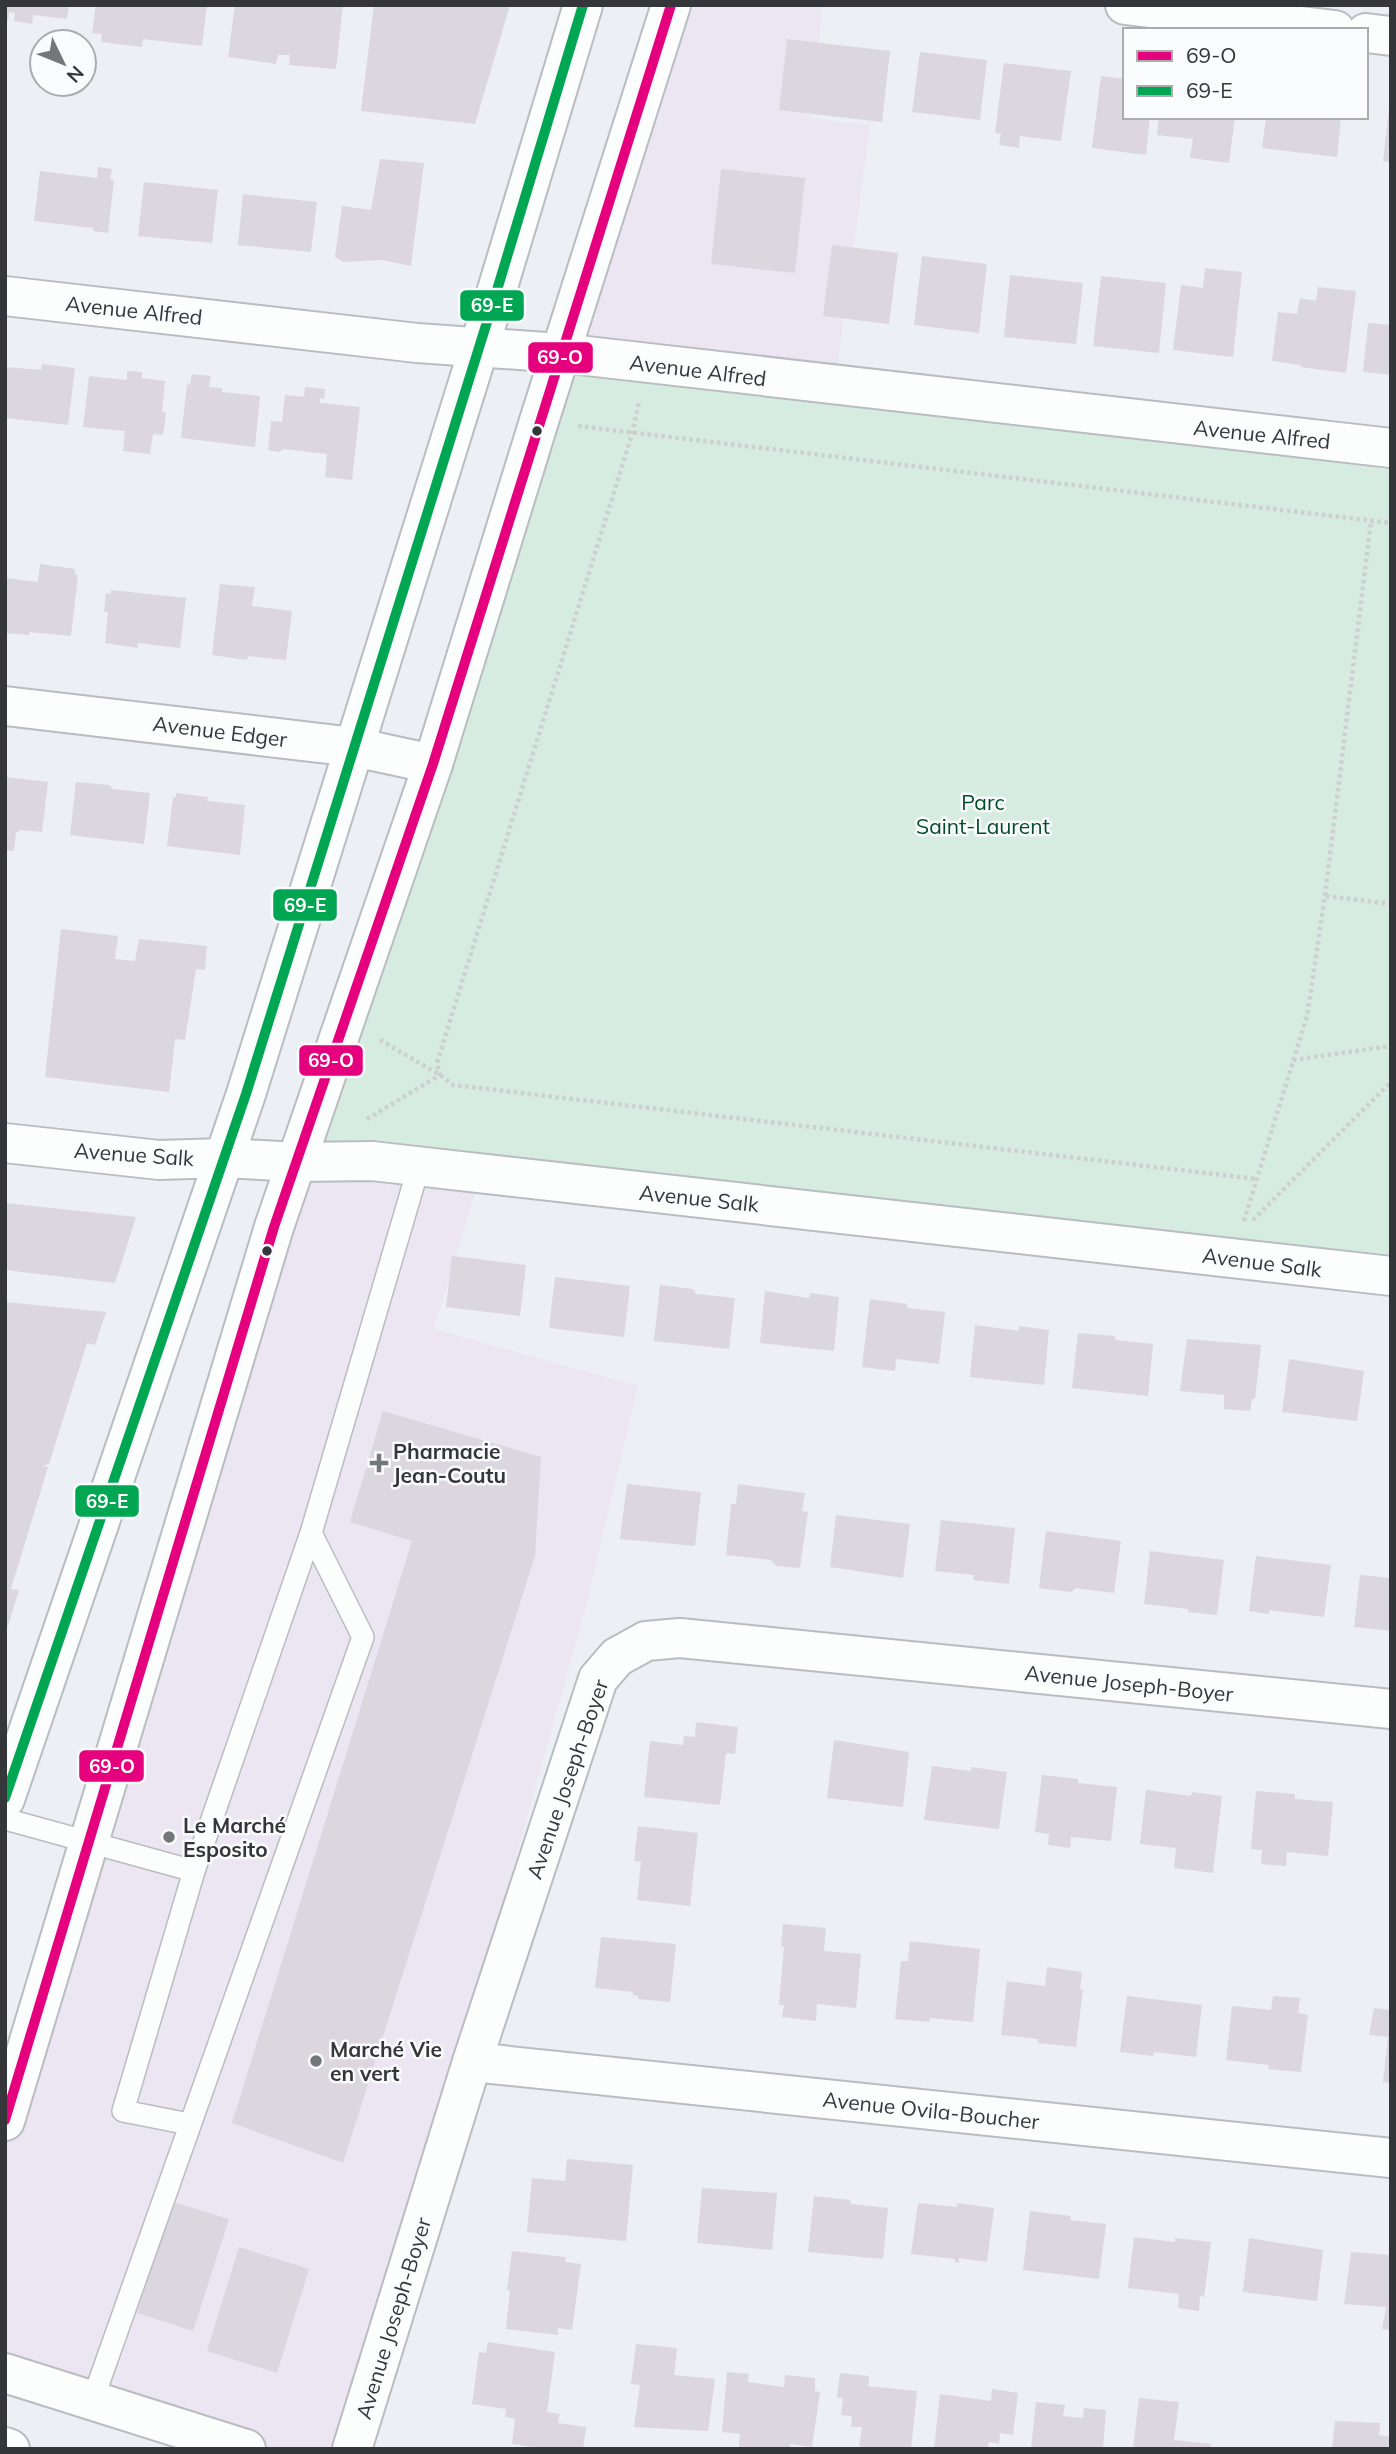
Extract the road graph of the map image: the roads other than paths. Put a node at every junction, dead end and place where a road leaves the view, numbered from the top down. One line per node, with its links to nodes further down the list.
1 (583, 5): 8 (street)
2 (671, 5): 9 (street)
3 (1125, 5): 4 (street)
4 (1318, 28)
5 (1368, 33): 6 (street)
6 (1391, 36)
7 (5, 296): 8 (street, Avenue Alfred)
8 (479, 346): 9 (street, Avenue Alfred); 12 (street)
9 (561, 353): 10 (street, Avenue Alfred); 13 (street)
10 (1391, 448)
11 (5, 706): 12 (street, Avenue Edger)
12 (354, 747): 13 (street, Avenue Edger); 15 (street)
13 (433, 764): 16 (street)
14 (5, 1143): 15 (street, Avenue Salk)
15 (224, 1158): 16 (street, Avenue Salk); 21 (street)
16 (297, 1162): 17 (street, Avenue Salk); 23 (street)
17 (419, 1166): 18 (street, Avenue Salk); 19 (lane)
18 (1391, 1276)
19 (311, 1533): 24 (lane); 27 (lane)
20 (1391, 1709): 25 (street, Avenue Joseph-Boyer)
21 (5, 1799)
22 (5, 1819): 23 (lane)
23 (89, 1842): 24 (lane); 26 (street)
24 (194, 1871): 27 (lane)
25 (472, 2062): 28 (street, Avenue Ovila-Boucher); 32 (street, Avenue Joseph-Boyer)
26 (5, 2121)
27 (189, 2124): 30 (lane)
28 (1391, 2158)
29 (5, 2373): 30 (street)
30 (93, 2399): 31 (street)
31 (246, 2449)
32 (352, 2449)

